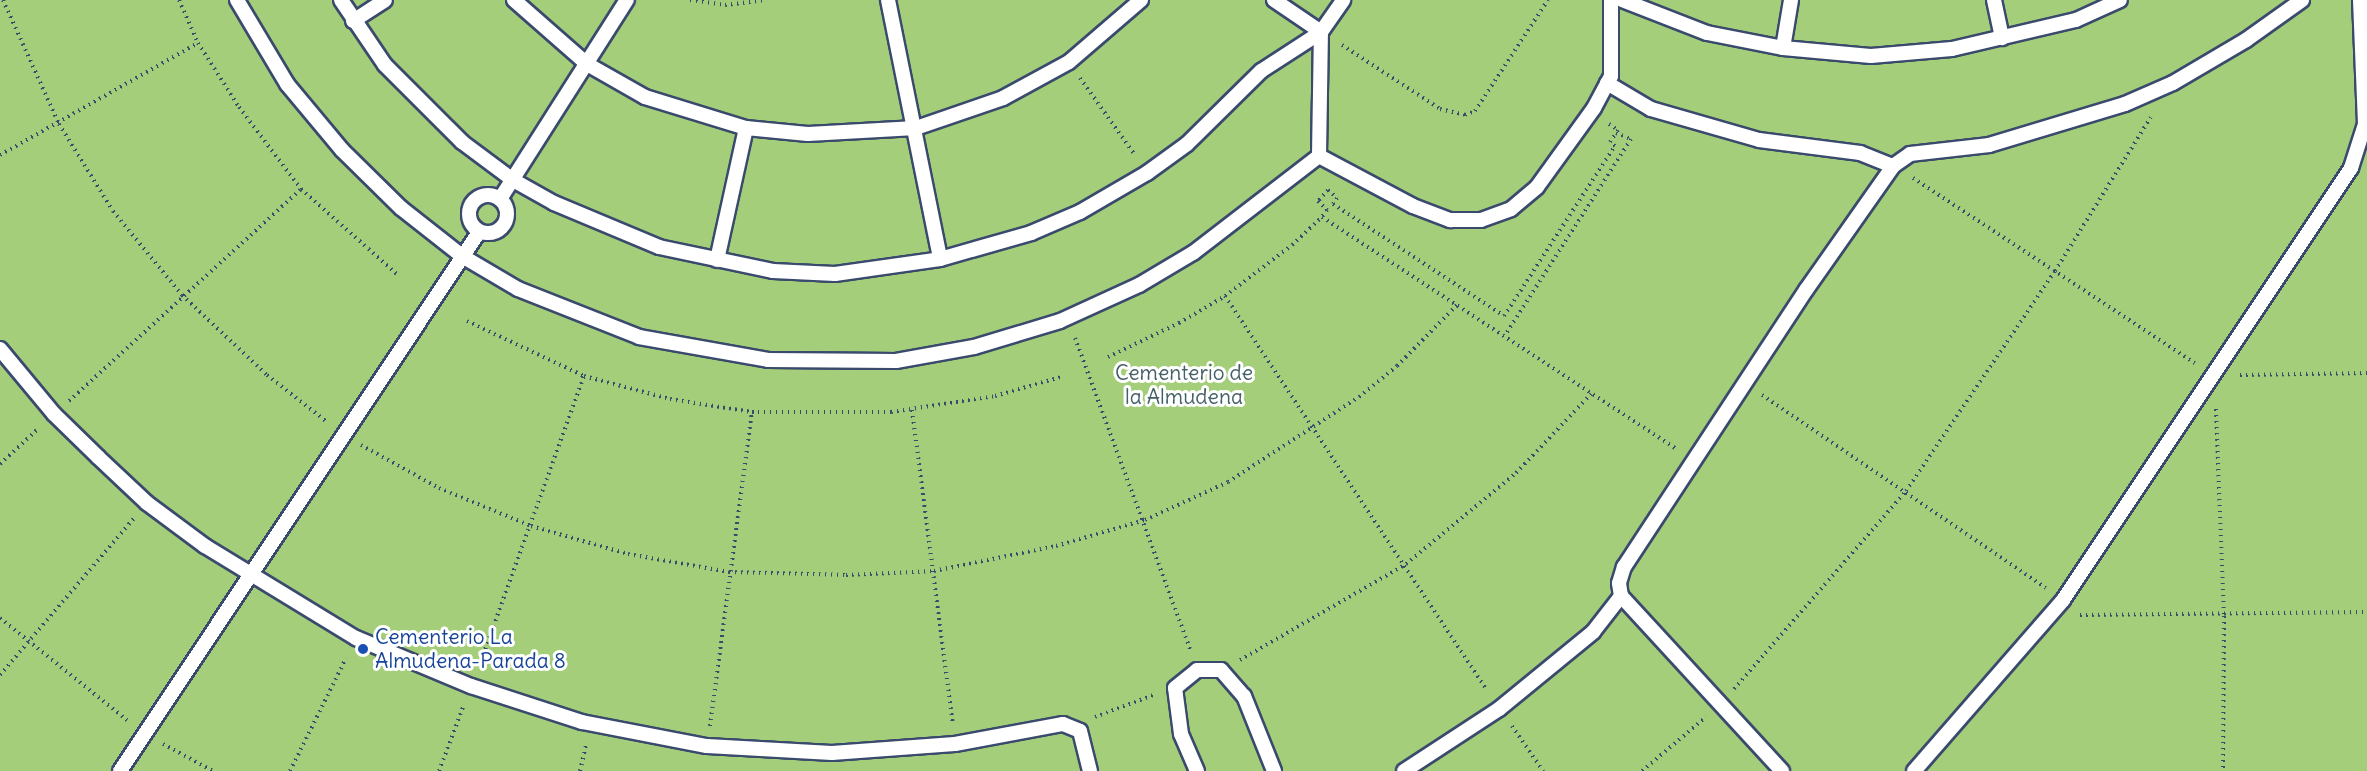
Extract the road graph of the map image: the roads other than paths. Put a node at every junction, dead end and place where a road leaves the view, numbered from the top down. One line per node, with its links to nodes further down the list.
1 (237, 0): 30 (lane)
2 (341, 0): 17 (lane)
3 (385, 0): 17 (lane)
4 (514, 0): 21 (lane)
5 (627, 0): 21 (lane)
6 (888, 0): 24 (lane)
7 (1141, 0): 24 (lane)
8 (1274, 0): 18 (lane)
9 (1343, 0): 18 (lane)
10 (1611, 0): 22 (lane)
11 (1622, 0): 20 (lane)
12 (1791, 0): 20 (lane)
13 (1994, 0): 19 (lane)
14 (2120, 0): 19 (lane)
15 (2302, 0): 26 (lane)
16 (2360, 0): 42 (lane)
17 (353, 21): 27 (lane)
18 (1321, 32): 25 (lane); 32 (lane)
19 (2002, 38): 20 (lane)
20 (1783, 48)
21 (587, 64): 23 (lane); 27 (lane)
22 (1607, 83): 25 (lane); 26 (lane)
23 (746, 128): 24 (lane); 31 (lane)
24 (916, 128): 32 (lane)
25 (1319, 156): 30 (lane)
26 (1893, 166): 35 (lane)
27 (513, 180): 28 (lane); 31 (lane)
28 (500, 199): 29 (lane); 29 (lane)
29 (479, 232): 30 (lane)
30 (462, 256): 34 (lane)
31 (717, 260): 32 (lane)
32 (940, 260)
33 (0, 349): 34 (lane)
34 (250, 576): 36 (lane); 37 (lane)
35 (1621, 596): 40 (lane); 41 (lane)
36 (120, 771)
37 (1090, 771)
38 (1197, 771): 39 (lane)
39 (1275, 771)
40 (1404, 771)
41 (1782, 771)
42 (1914, 771)

